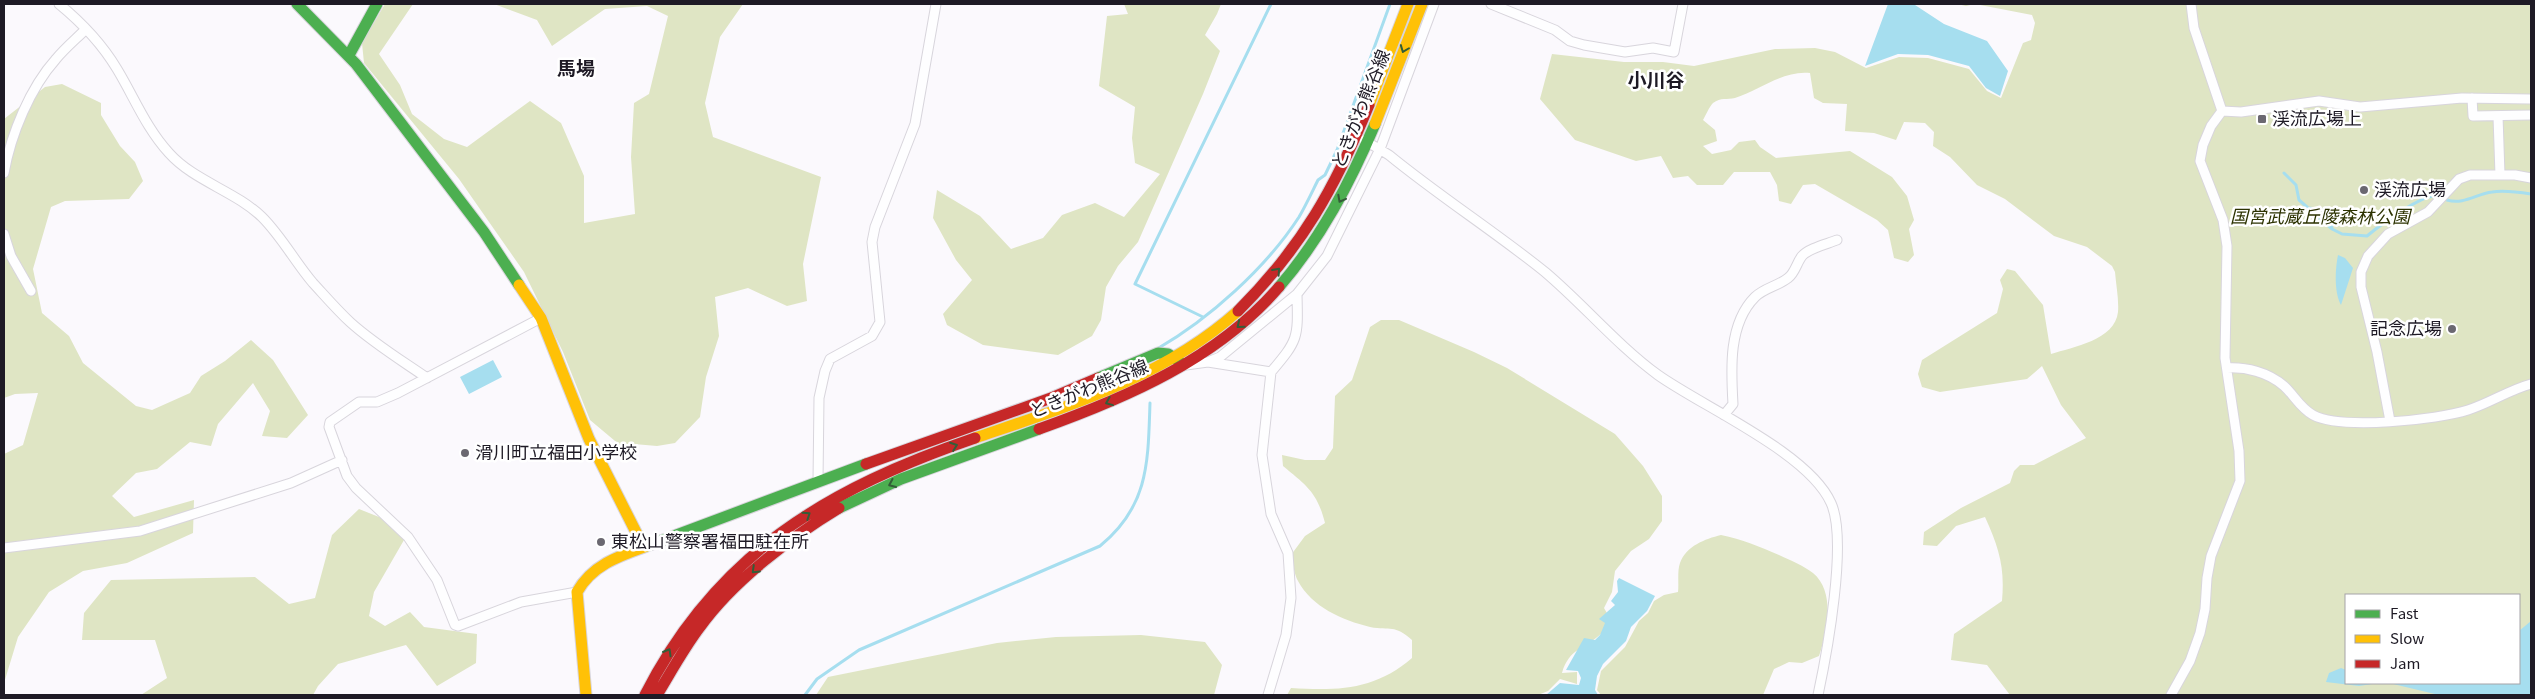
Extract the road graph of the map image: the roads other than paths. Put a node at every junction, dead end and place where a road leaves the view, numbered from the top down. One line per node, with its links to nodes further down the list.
1 (59, 4): 11 (street)
2 (297, 4): 12 (main road)
3 (377, 4): 12 (main road)
4 (936, 4): 39 (street)
5 (1408, 4): 18 (main road, ときがわ熊谷線)
6 (1422, 4): 19 (main road, ときがわ熊谷線, one-way to 19)
7 (1434, 4): 20 (street)
8 (1491, 4): 9 (street)
9 (1683, 4)
10 (2191, 4): 15 (street)
11 (86, 29): 21 (street); 34 (street)
12 (348, 55): 28 (main road)
13 (2472, 98): 14 (street); 15 (street); 17 (street)
14 (2531, 99)
15 (2222, 111): 32 (street)
16 (2531, 115): 17 (street)
17 (2498, 116): 22 (street)
18 (1357, 137): 19 (street); 29 (main road, ときがわ熊谷線, one-way to 18)
19 (1368, 142): 20 (street); 31 (main road, ときがわ熊谷線, one-way to 31)
20 (1380, 149): 27 (street); 36 (street)
21 (4, 173)
22 (2500, 175): 23 (street); 37 (street)
23 (2531, 178)
24 (4, 234): 26 (street)
25 (1837, 240): 36 (street)
26 (31, 291)
27 (1297, 294): 30 (street); 33 (street)
28 (541, 318): 34 (street); 40 (main road)
29 (1174, 358): 31 (main road); 39 (main road); 44 (main road, ときがわ熊谷線, one-way to 29)
30 (1208, 362): 31 (street); 33 (street)
31 (1185, 366): 45 (main road, ときがわ熊谷線, one-way to 45)
32 (2227, 368): 37 (street); 48 (street)
33 (1270, 372): 46 (street)
34 (427, 378): 38 (street)
35 (2531, 384): 37 (street)
36 (1724, 415): 47 (street)
37 (2390, 421)
38 (342, 460): 41 (street); 42 (street)
39 (818, 481): 40 (main road)
40 (644, 546): 42 (main road)
41 (4, 548)
42 (577, 592): 43 (main road)
43 (586, 695)
44 (645, 695)
45 (657, 695)
46 (1268, 695)
47 (1818, 695)
48 (2172, 695)

